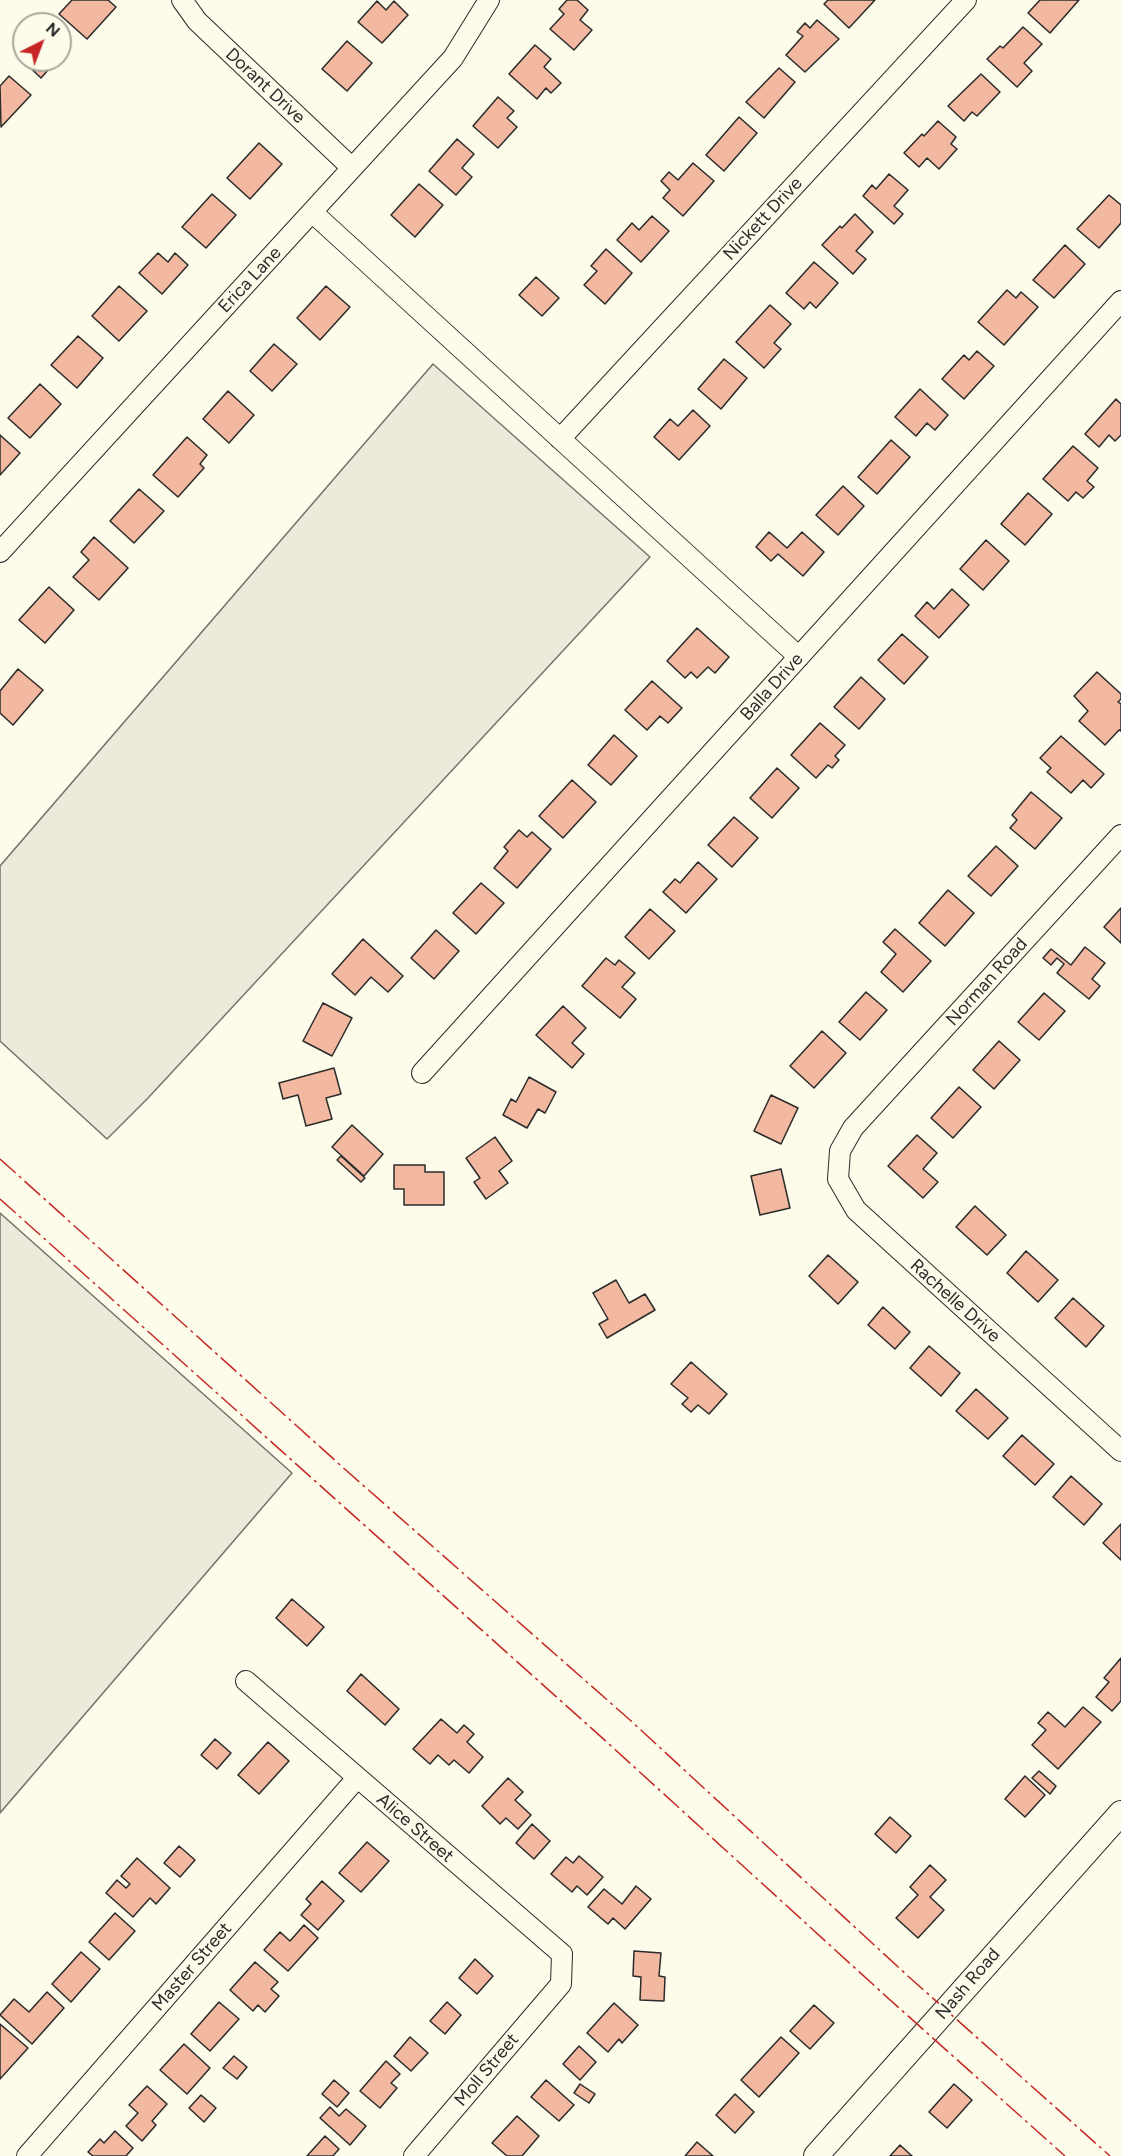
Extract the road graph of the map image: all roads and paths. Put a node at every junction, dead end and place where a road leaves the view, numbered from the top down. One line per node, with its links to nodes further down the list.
1 (182, 0): 4 (street, Dorant Drive)
2 (489, 0): 4 (street, Erica Lane)
3 (966, 0): 7 (street, Nickett Drive)
4 (352, 168): 5 (street, Erica Lane)
5 (312, 212): 7 (street); 8 (street, Erica Lane)
6 (1121, 301): 9 (street, Balla Drive)
7 (561, 439): 9 (street)
8 (0, 552)
9 (799, 657): 11 (street, Balla Drive)
10 (1121, 835): 12 (street, Norman Road)
11 (422, 1073)
12 (852, 1128): 13 (street, Rachelle Drive)
13 (1121, 1451)
14 (246, 1681): 15 (street, Alice Street)
15 (357, 1778): 17 (street, Alice Street); 18 (street, Master Street)
16 (1121, 1813): 20 (main road, Nash Road)
17 (561, 1984): 19 (street, Moll Street)
18 (27, 2156)
19 (414, 2156)
20 (816, 2156)

